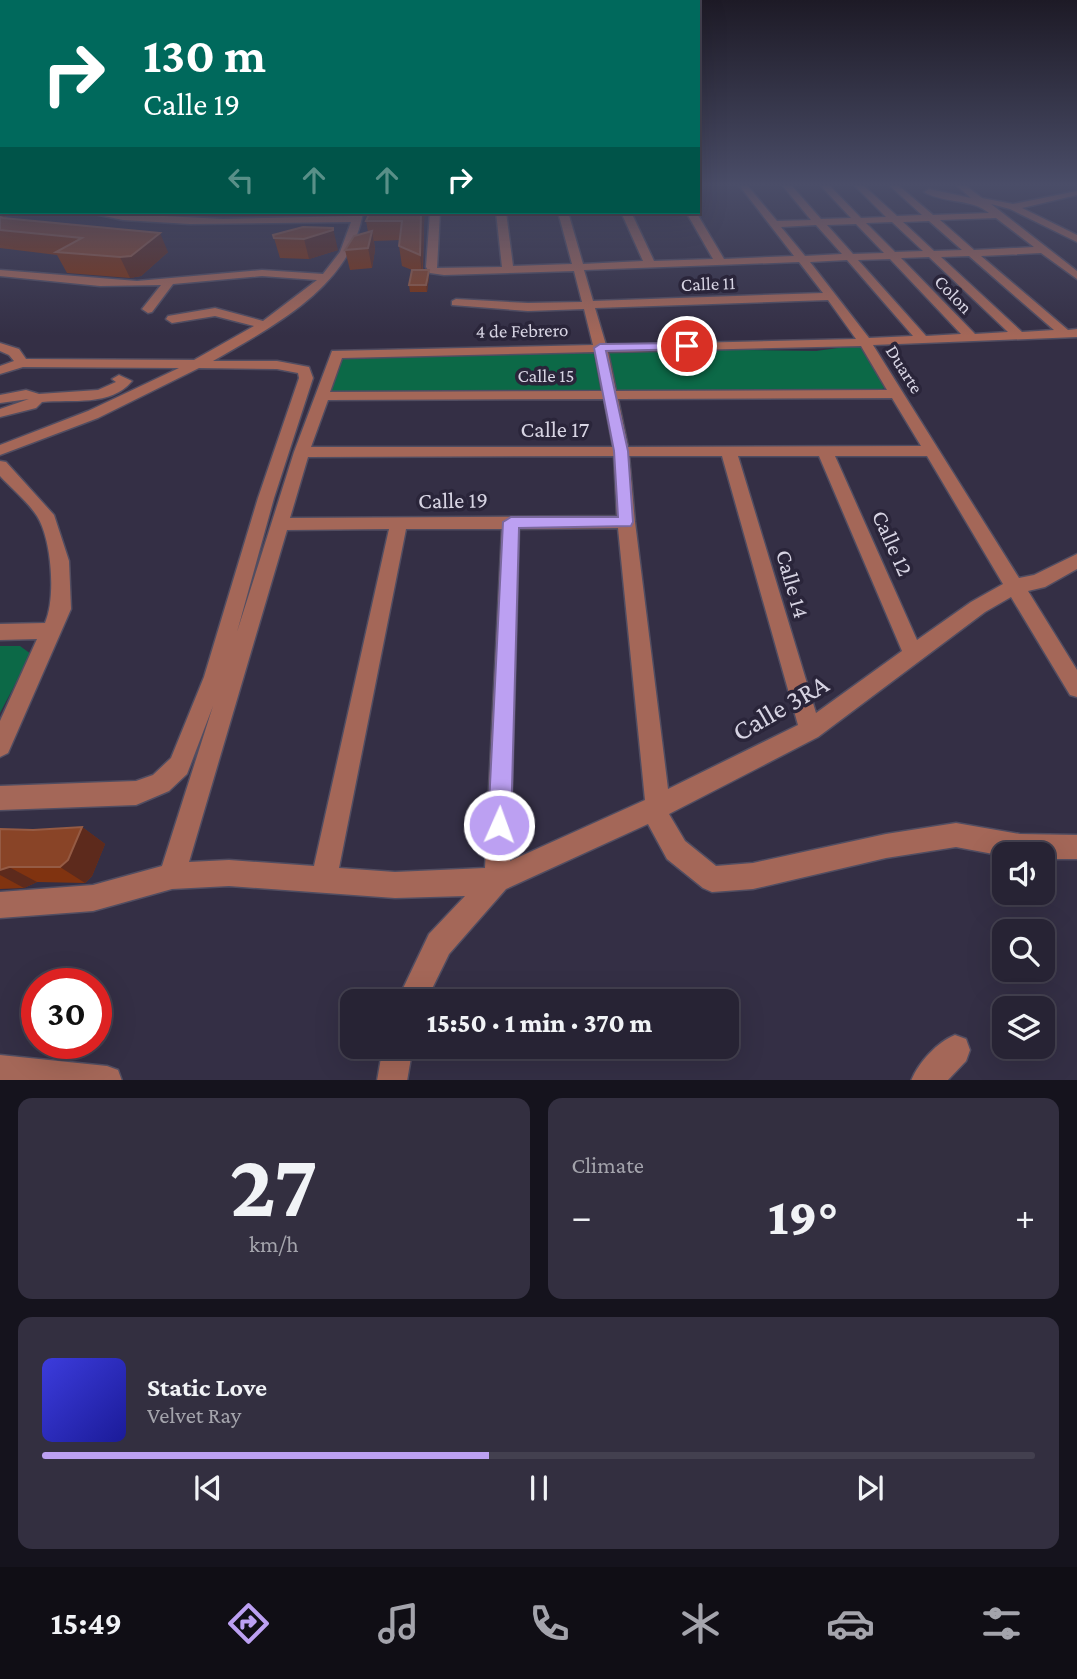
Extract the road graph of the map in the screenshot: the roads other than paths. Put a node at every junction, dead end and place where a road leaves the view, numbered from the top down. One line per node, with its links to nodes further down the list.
1 (349, 235): 25 (street)
2 (433, 235): 22 (street)
3 (504, 235): 22 (street)
4 (569, 235): 21 (street)
5 (637, 235): 20 (street)
6 (705, 235): 19 (street)
7 (783, 235): 18 (street, Duarte)
8 (833, 235): 17 (street)
9 (873, 235): 16 (street, Colon)
10 (912, 235): 15 (street)
11 (951, 235): 14 (street)
12 (1027, 235): 13 (street)
13 (1047, 250): 14 (street); 24 (street)
14 (974, 255): 15 (street); 33 (street)
15 (933, 256): 16 (street); 34 (street)
16 (894, 257): 17 (street); 35 (street, Colon)
17 (852, 258): 18 (street); 36 (street)
18 (803, 260): 19 (street); 27 (street, Duarte)
19 (721, 263): 20 (street)
20 (650, 265): 21 (street)
21 (579, 268): 22 (street); 29 (street)
22 (508, 270)
23 (0, 272): 26 (street)
24 (1077, 276)
25 (323, 277): 26 (street); 32 (street)
26 (170, 281): 30 (street)
27 (830, 296): 29 (street, Calle 11); 37 (street, Duarte)
28 (456, 303): 29 (street, Calle 11)
29 (589, 305): 39 (street)
30 (148, 309)
31 (172, 319): 32 (street)
32 (265, 325): 42 (street)
33 (1071, 334): 34 (street, 4 de Febrero)
34 (1019, 336): 35 (street, 4 de Febrero)
35 (971, 337): 36 (street, 4 de Febrero)
36 (922, 339): 37 (street, 4 de Febrero)
37 (864, 340): 39 (street, 4 de Febrero); 47 (street, Duarte)
38 (0, 347): 40 (street)
39 (600, 348): 46 (street); 48 (street, 4 de Febrero)
40 (22, 363): 41 (street); 43 (street)
41 (136, 365): 42 (street); 45 (street)
42 (197, 366): 45 (street); 71 (street)
43 (0, 370)
44 (119, 379): 49 (street)
45 (158, 387): 52 (street)
46 (611, 394): 47 (street, Calle 15); 48 (street, Calle 15); 53 (street)
47 (898, 394): 54 (street, Duarte)
48 (321, 396): 55 (street)
49 (38, 398): 50 (street); 51 (street)
50 (0, 399)
51 (0, 413)
52 (0, 450)
53 (621, 451): 55 (street, Calle 17); 56 (street, Calle 17); 60 (street)
54 (934, 451): 57 (street, Calle 17); 64 (street, Duarte)
55 (302, 452): 61 (street)
56 (729, 453): 57 (street, Calle 17); 69 (street, Calle 14)
57 (825, 453): 67 (street, Calle 12)
58 (0, 466): 65 (street)
59 (511, 522): 60 (street, Calle 19); 62 (street, Calle 19); 75 (street)
60 (626, 522): 72 (street)
61 (281, 524): 62 (street, Calle 19); 74 (street)
62 (399, 524): 76 (street)
63 (1077, 561): 64 (street, Calle 3RA)
64 (1015, 586): 67 (street, Calle 3RA); 68 (street, Duarte)
65 (53, 631): 66 (street); 70 (street)
66 (0, 632)
67 (914, 655): 69 (street, Calle 3RA)
68 (1075, 681)
69 (810, 730): 72 (street, Calle 3RA)
70 (0, 746)
71 (0, 799)
72 (655, 808): 73 (street); 75 (street, Calle 3RA)
73 (1077, 847)
74 (172, 876): 76 (street); 77 (street)
75 (497, 880): 76 (street); 78 (street)
76 (324, 881)
77 (1, 907)
78 (417, 989)
79 (955, 1050): 84 (street)
80 (396, 1059): 83 (street)
81 (0, 1070): 82 (street)
82 (107, 1080)
83 (392, 1080)
84 (926, 1080)

